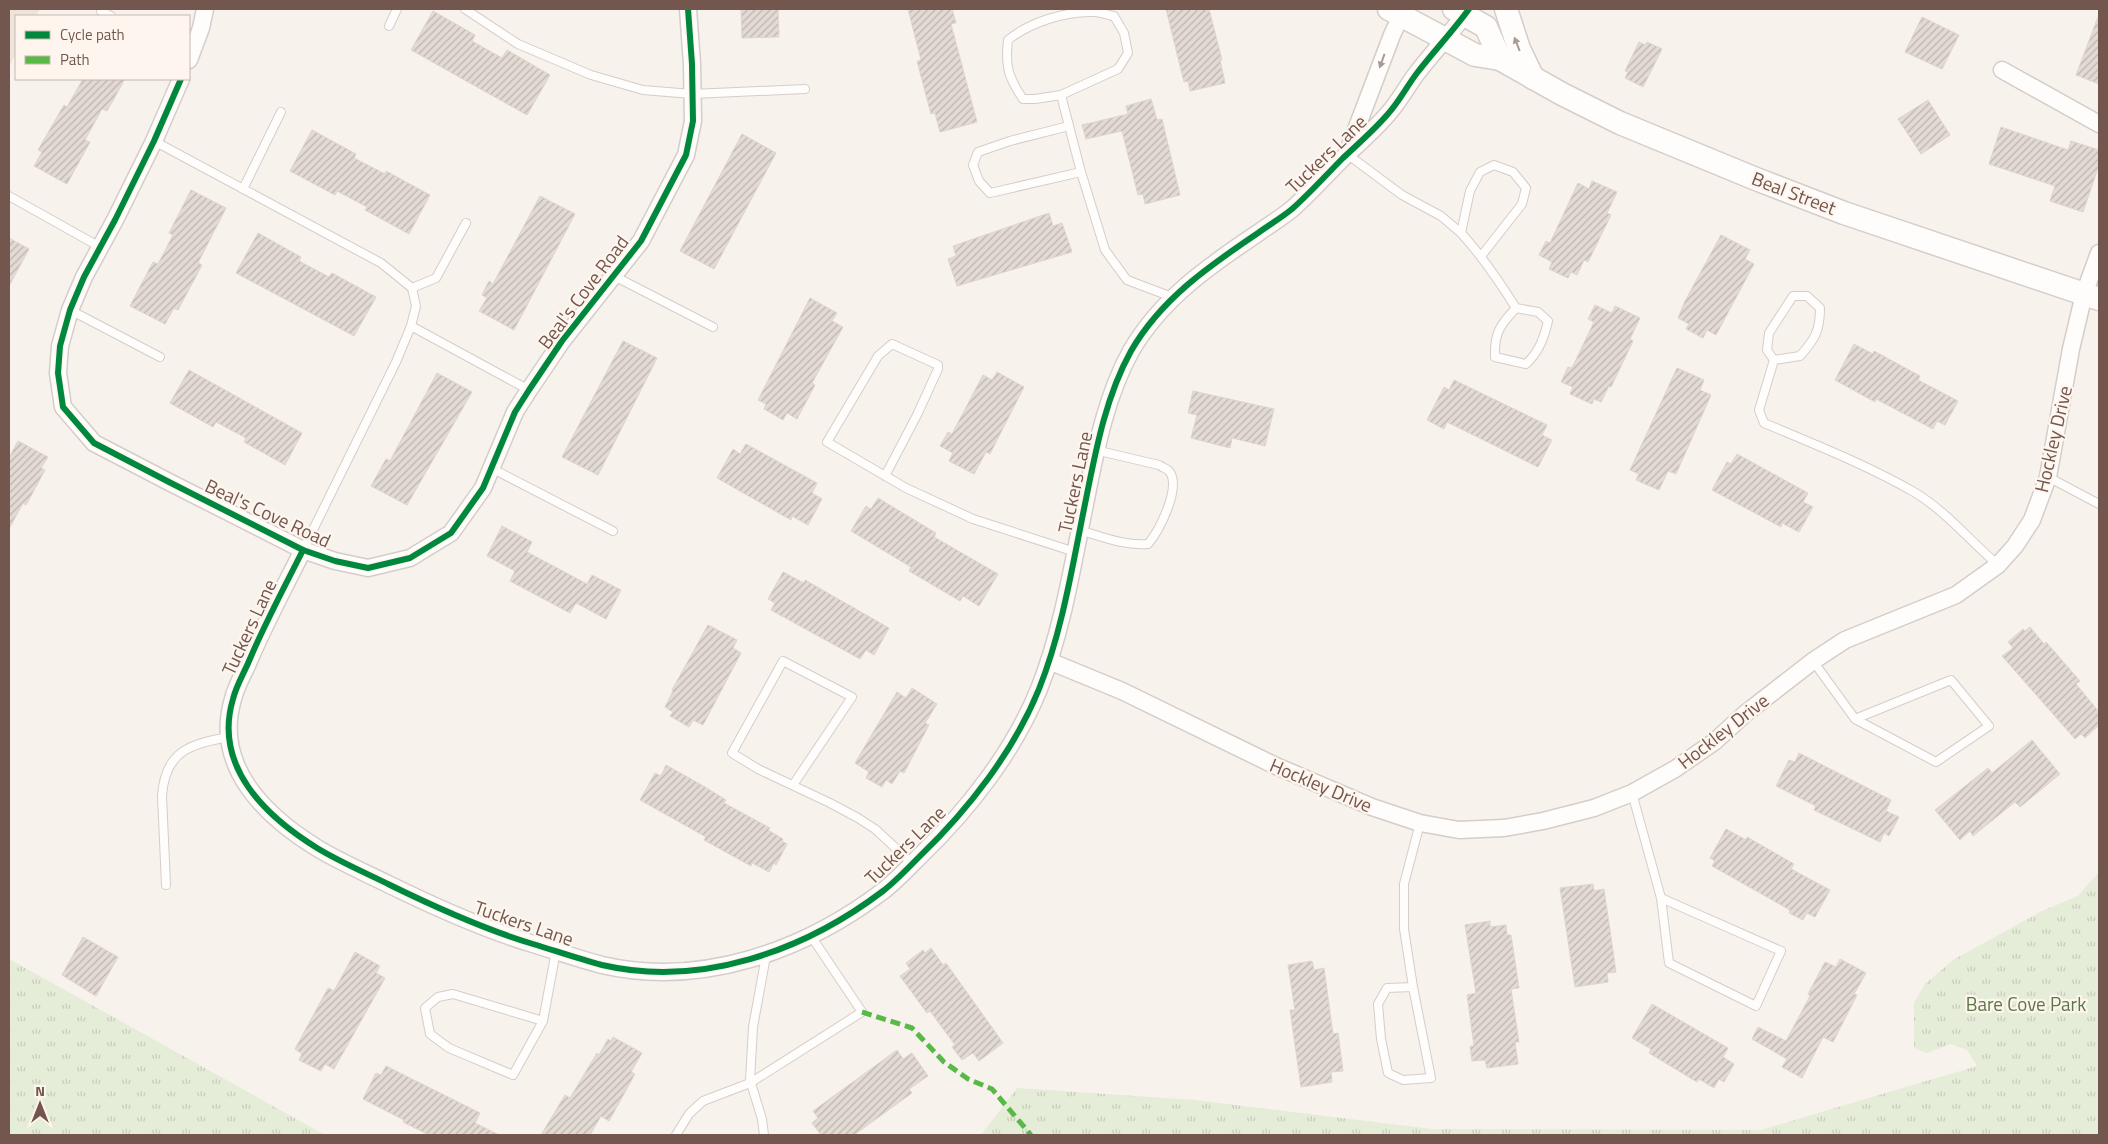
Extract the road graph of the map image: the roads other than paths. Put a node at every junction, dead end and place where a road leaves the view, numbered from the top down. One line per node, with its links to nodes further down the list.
1 (204, 9): 12 (street)
2 (397, 9): 10 (lane)
3 (466, 9): 18 (lane)
4 (688, 9): 18 (street, Beal's Cove Road)
5 (1506, 9): 15 (street, one-way to 5)
6 (101, 11): 9 (lane)
7 (1398, 11): 11 (street, Beal Street); 24 (street, Tuckers Lane, one-way to 24)
8 (1463, 11): 11 (street, Tuckers Lane); 13 (street)
9 (109, 15)
10 (388, 26)
11 (1447, 39): 13 (street, Beal Street); 24 (street, Tuckers Lane)
12 (190, 56)
13 (1500, 58): 15 (street, Beal Street)
14 (2002, 70): 21 (street)
15 (1534, 78): 35 (street, Beal Street)
16 (181, 80): 23 (street, Beal's Cove Road)
17 (805, 89): 18 (lane)
18 (692, 94): 33 (street, Beal's Cove Road)
19 (1061, 95): 19 (lane); 22 (lane)
20 (281, 112): 26 (lane)
21 (2099, 124)
22 (1069, 126): 25 (lane); 25 (lane)
23 (154, 141): 26 (lane); 30 (street, Beal's Cove Road)
24 (1347, 154): 29 (lane); 36 (street, Tuckers Lane)
25 (1081, 172): 36 (lane)
26 (243, 189): 34 (lane)
27 (9, 196): 30 (lane)
28 (466, 223): 34 (lane)
29 (1461, 233): 32 (lane); 32 (lane)
30 (100, 247): 38 (street, Beal's Cove Road)
31 (2099, 252): 35 (street, Hockley Drive)
32 (1482, 255): 37 (lane)
33 (614, 276): 40 (lane); 43 (street, Beal's Cove Road)
34 (412, 288): 39 (lane)
35 (2092, 296): 47 (street, Hockley Drive)
36 (1172, 297): 44 (street, Tuckers Lane)
37 (1516, 308): 37 (lane)
38 (70, 310): 41 (lane); 51 (street, Beal's Cove Road)
39 (411, 326): 43 (lane); 51 (lane)
40 (713, 327)
41 (160, 357)
42 (1774, 360): 42 (lane); 53 (lane)
43 (529, 390): 45 (street, Beal's Cove Road)
44 (1095, 450): 49 (street, Tuckers Lane); 49 (lane)
45 (492, 468): 50 (lane); 51 (street, Beal's Cove Road)
46 (885, 476): 46 (lane); 52 (lane)
47 (2048, 477): 48 (lane); 53 (street, Hockley Drive)
48 (2099, 504)
49 (1080, 530): 52 (street, Tuckers Lane)
50 (613, 531)
51 (304, 550): 57 (street, Tuckers Lane)
52 (1075, 552): 54 (street, Tuckers Lane)
53 (1998, 565): 55 (street, Hockley Drive)
54 (1049, 661): 60 (street, Hockley Drive); 61 (street, Tuckers Lane)
55 (1813, 661): 56 (lane); 59 (street, Hockley Drive)
56 (1855, 719): 56 (lane)
57 (229, 737): 62 (lane); 65 (street, Tuckers Lane)
58 (793, 785): 58 (lane); 61 (lane)
59 (1632, 793): 60 (street, Hockley Drive); 63 (lane)
60 (1420, 823): 67 (lane)
61 (913, 864): 64 (street, Tuckers Lane)
62 (166, 885)
63 (1661, 898): 63 (lane)
64 (811, 936): 66 (street, Tuckers Lane); 69 (lane)
65 (556, 950): 66 (street, Tuckers Lane); 68 (lane)
66 (766, 956): 69 (lane)
67 (1413, 987): 67 (lane)
68 (543, 1022): 68 (lane)
69 (750, 1083): 70 (lane); 71 (lane)
70 (676, 1135)
71 (764, 1135)

